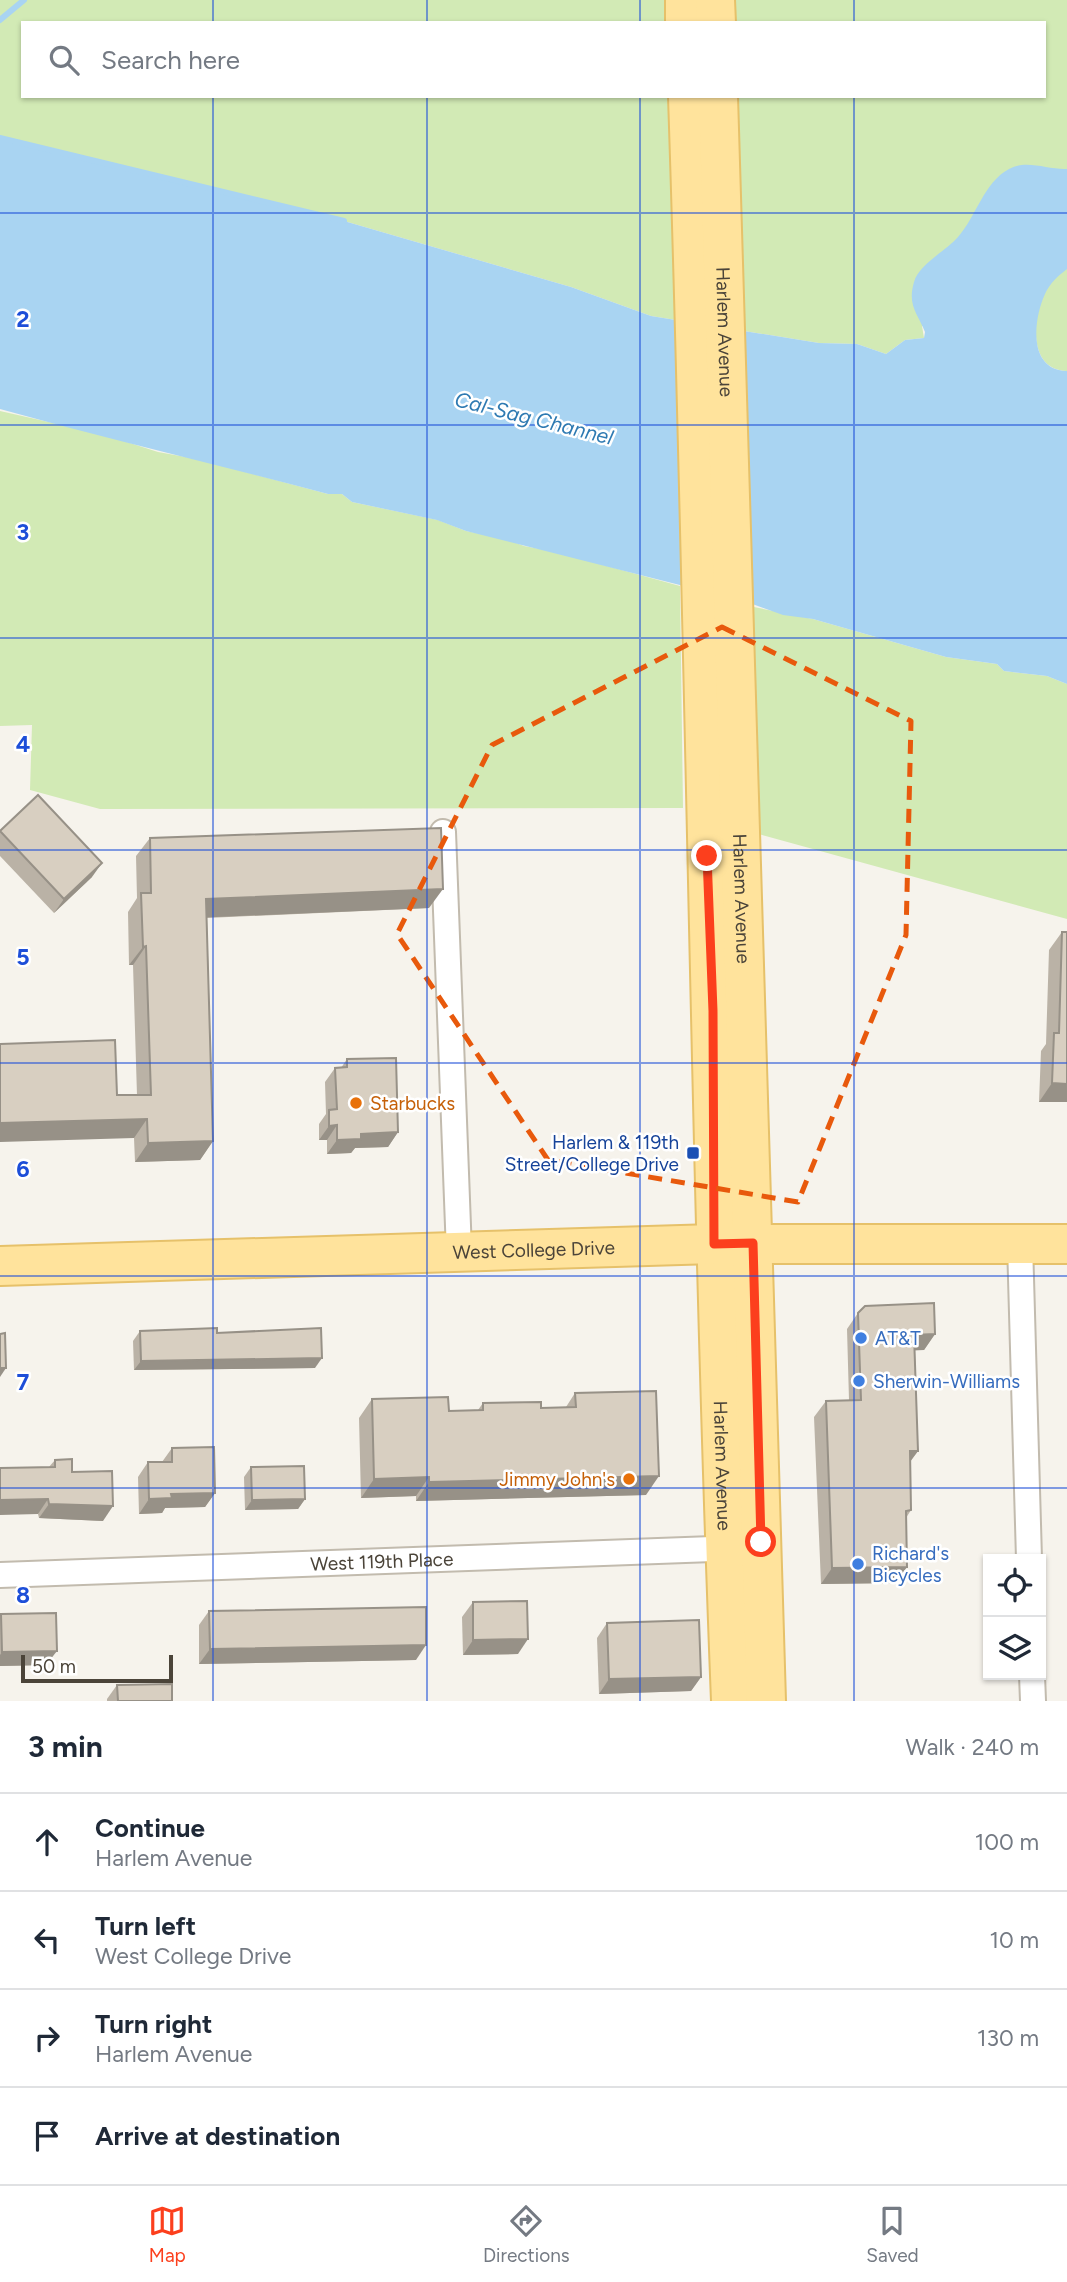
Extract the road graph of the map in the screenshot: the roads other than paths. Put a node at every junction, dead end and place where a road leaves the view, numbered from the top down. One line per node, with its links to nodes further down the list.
1 (685, 0): 3 (main road)
2 (715, 0): 4 (main road)
3 (685, 21)
4 (716, 21)
5 (688, 98): 7 (main road, Harlem Avenue)
6 (718, 98): 7 (main road, Harlem Avenue)
7 (707, 260): 8 (main road, Harlem Avenue)
8 (718, 657): 10 (main road, Harlem Avenue); 12 (main road, Harlem Avenue)
9 (443, 832): 14 (street)
10 (753, 1243): 11 (main road, West College Drive); 12 (main road, West College Drive); 16 (main road, Harlem Avenue)
11 (1020, 1243): 13 (main road, West College Drive); 17 (street)
12 (714, 1244): 14 (main road, West College Drive); 16 (main road, Harlem Avenue)
13 (1067, 1244)
14 (459, 1252): 15 (main road, West College Drive)
15 (0, 1266)
16 (744, 1548): 18 (street, West 119th Place); 20 (main road, Harlem Avenue); 21 (main road, Harlem Avenue)
17 (1029, 1554)
18 (0, 1575)
19 (1032, 1680): 22 (street)
20 (731, 1701)
21 (766, 1701)
22 (1033, 1701)

